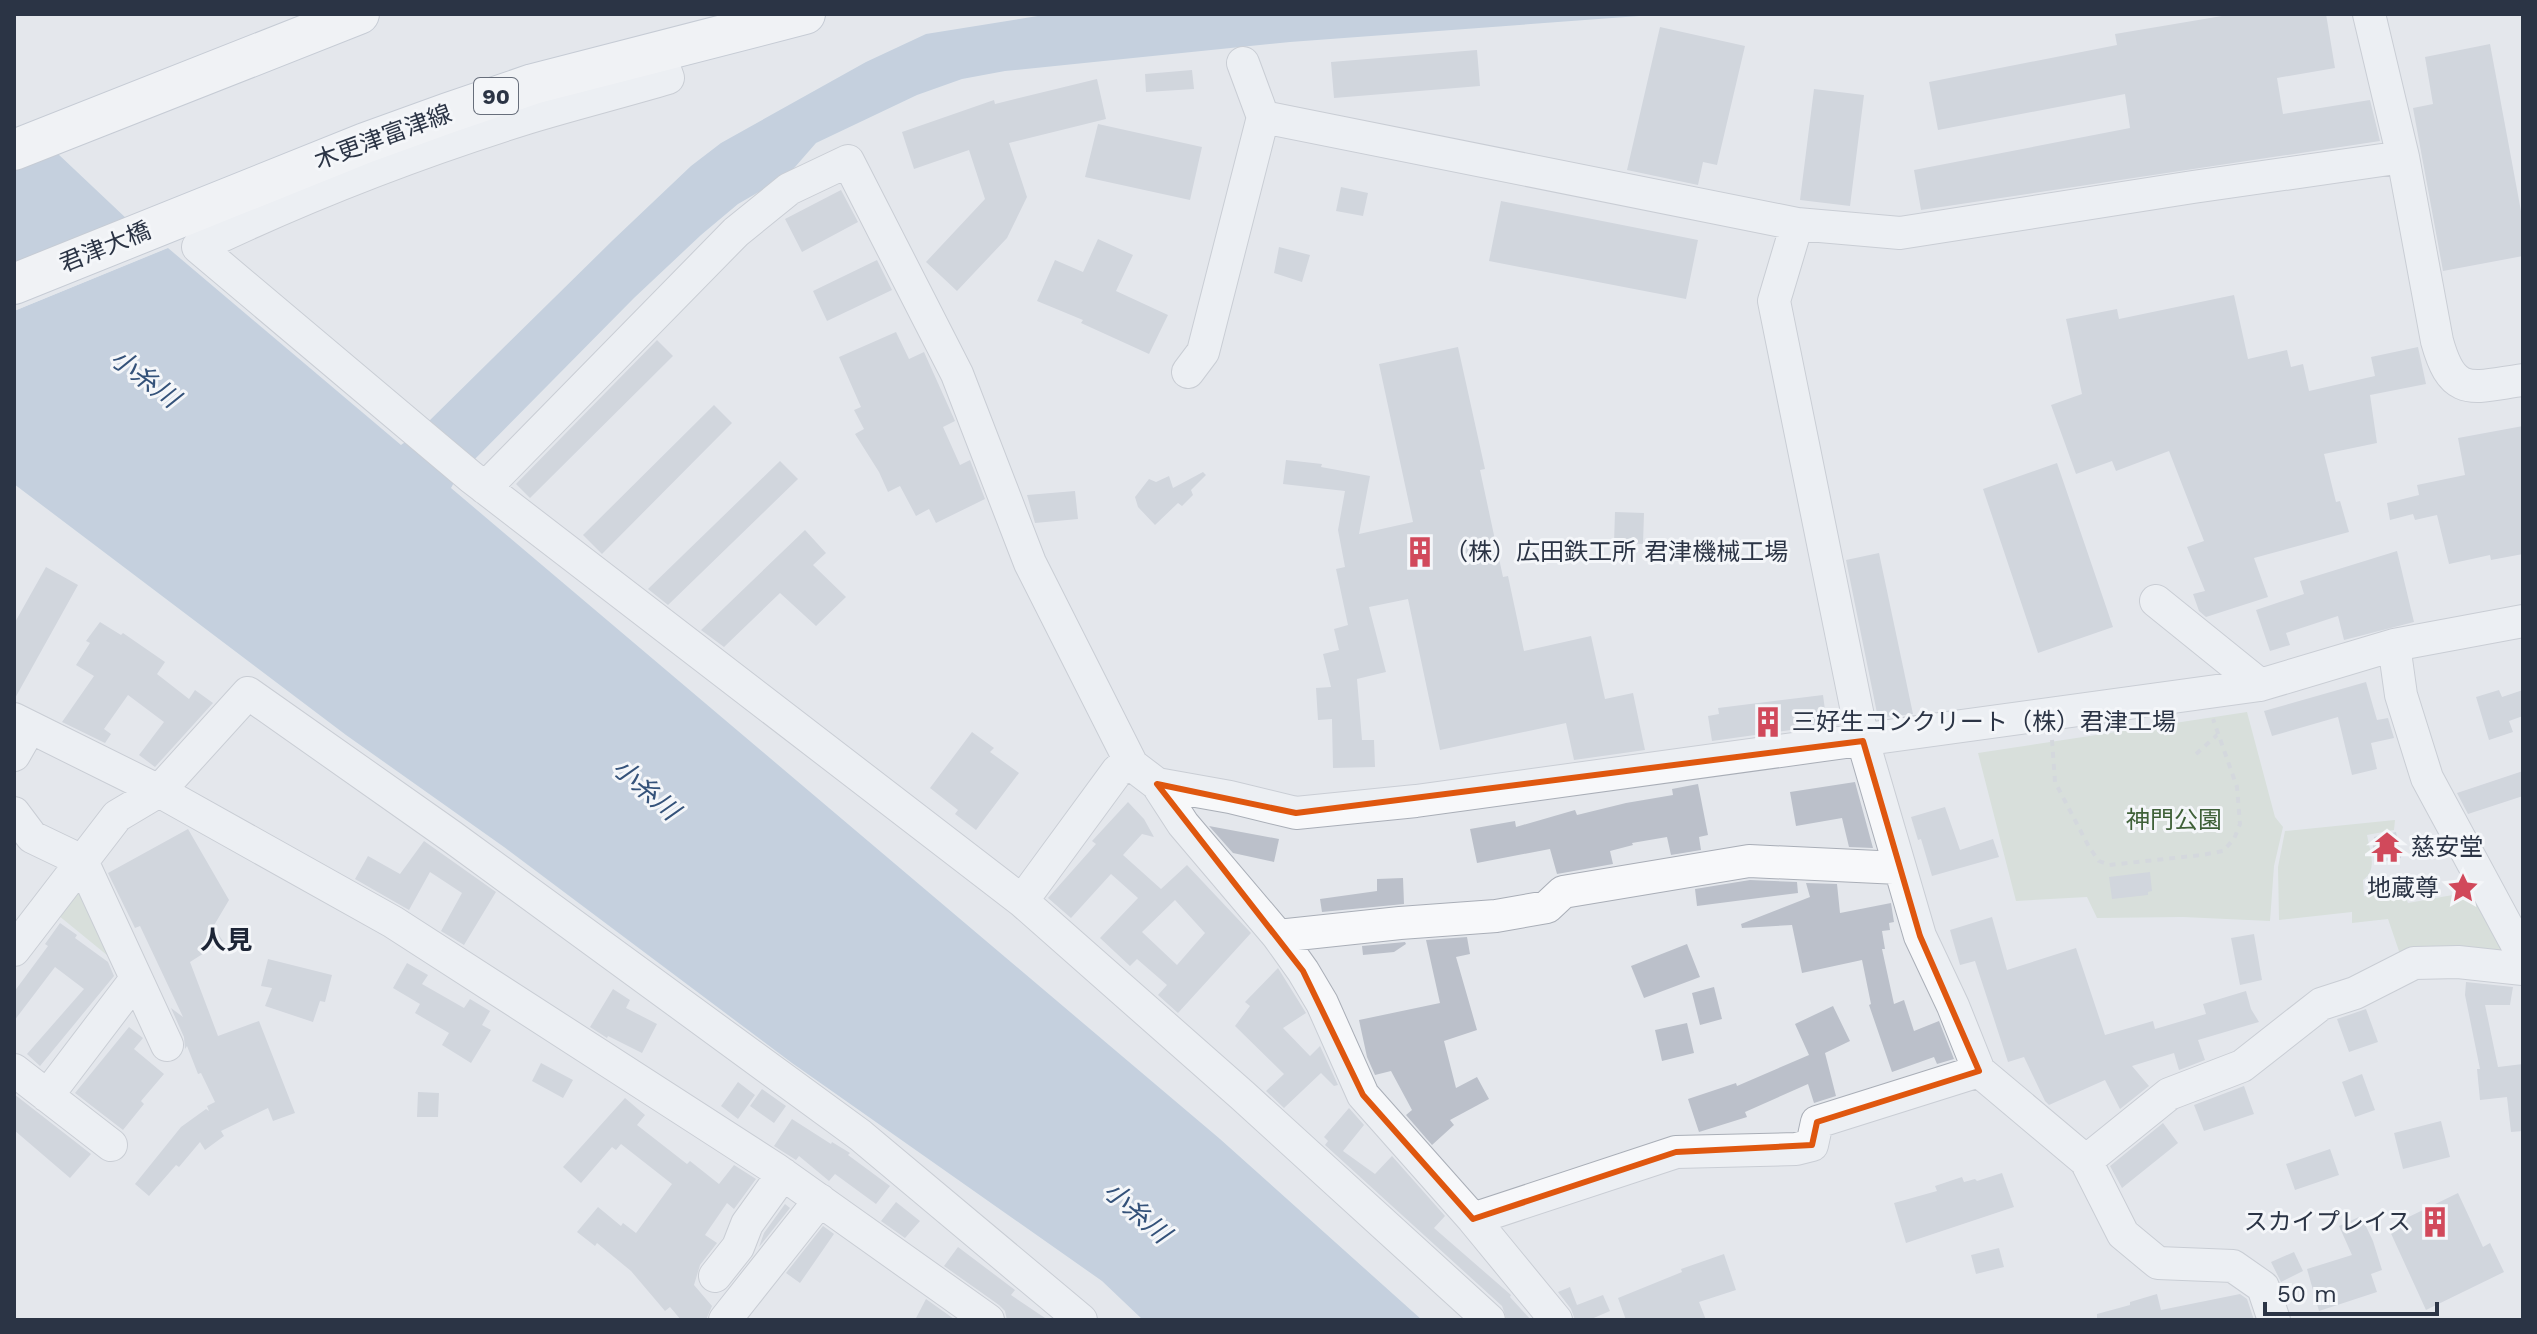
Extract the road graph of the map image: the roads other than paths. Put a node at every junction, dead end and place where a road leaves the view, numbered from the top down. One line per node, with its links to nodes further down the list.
1 (359, 14): 7 (main road)
2 (805, 14): 4 (main road, 木更津富津線 / 90)
3 (2369, 14): 8 (street)
4 (658, 50): 9 (main road, 木更津富津線 / 90); 14 (street)
5 (1243, 63): 6 (street)
6 (1263, 117): 10 (street); 12 (street)
7 (14, 150)
8 (2403, 157): 10 (street); 13 (street)
9 (197, 209): 11 (main road, 君津大橋 / 90)
10 (1797, 224): 20 (street)
11 (14, 284)
12 (1188, 372)
13 (2523, 380)
14 (478, 482): 22 (street); 27 (street)
15 (2156, 601): 18 (street)
16 (2523, 621): 17 (street)
17 (2394, 645): 18 (street); 30 (street)
18 (2260, 685): 20 (street)
19 (22, 723): 21 (street); 23 (street)
20 (1863, 741): 22 (street); 26 (street)
21 (14, 755)
22 (1144, 775): 27 (street); 28 (street)
23 (159, 791): 25 (street); 39 (street); 45 (street)
24 (14, 813): 25 (street)
25 (82, 861): 29 (street); 32 (street)
26 (1899, 868): 28 (street); 35 (street)
27 (1022, 901): 46 (street)
28 (1278, 936): 41 (street)
29 (14, 950)
30 (2523, 956)
31 (2523, 969): 38 (street)
32 (136, 979): 33 (street); 36 (street)
33 (167, 1045)
34 (14, 1070): 36 (street)
35 (1979, 1071): 38 (street); 41 (street)
36 (47, 1096): 37 (street)
37 (111, 1145)
38 (2086, 1161): 48 (street)
39 (783, 1174): 40 (street); 42 (street)
40 (820, 1200): 43 (street); 44 (street)
41 (1473, 1219): 47 (street)
42 (715, 1276)
43 (725, 1320)
44 (988, 1320)
45 (1081, 1320)
46 (1489, 1320)
47 (1556, 1320)
48 (2274, 1320)

